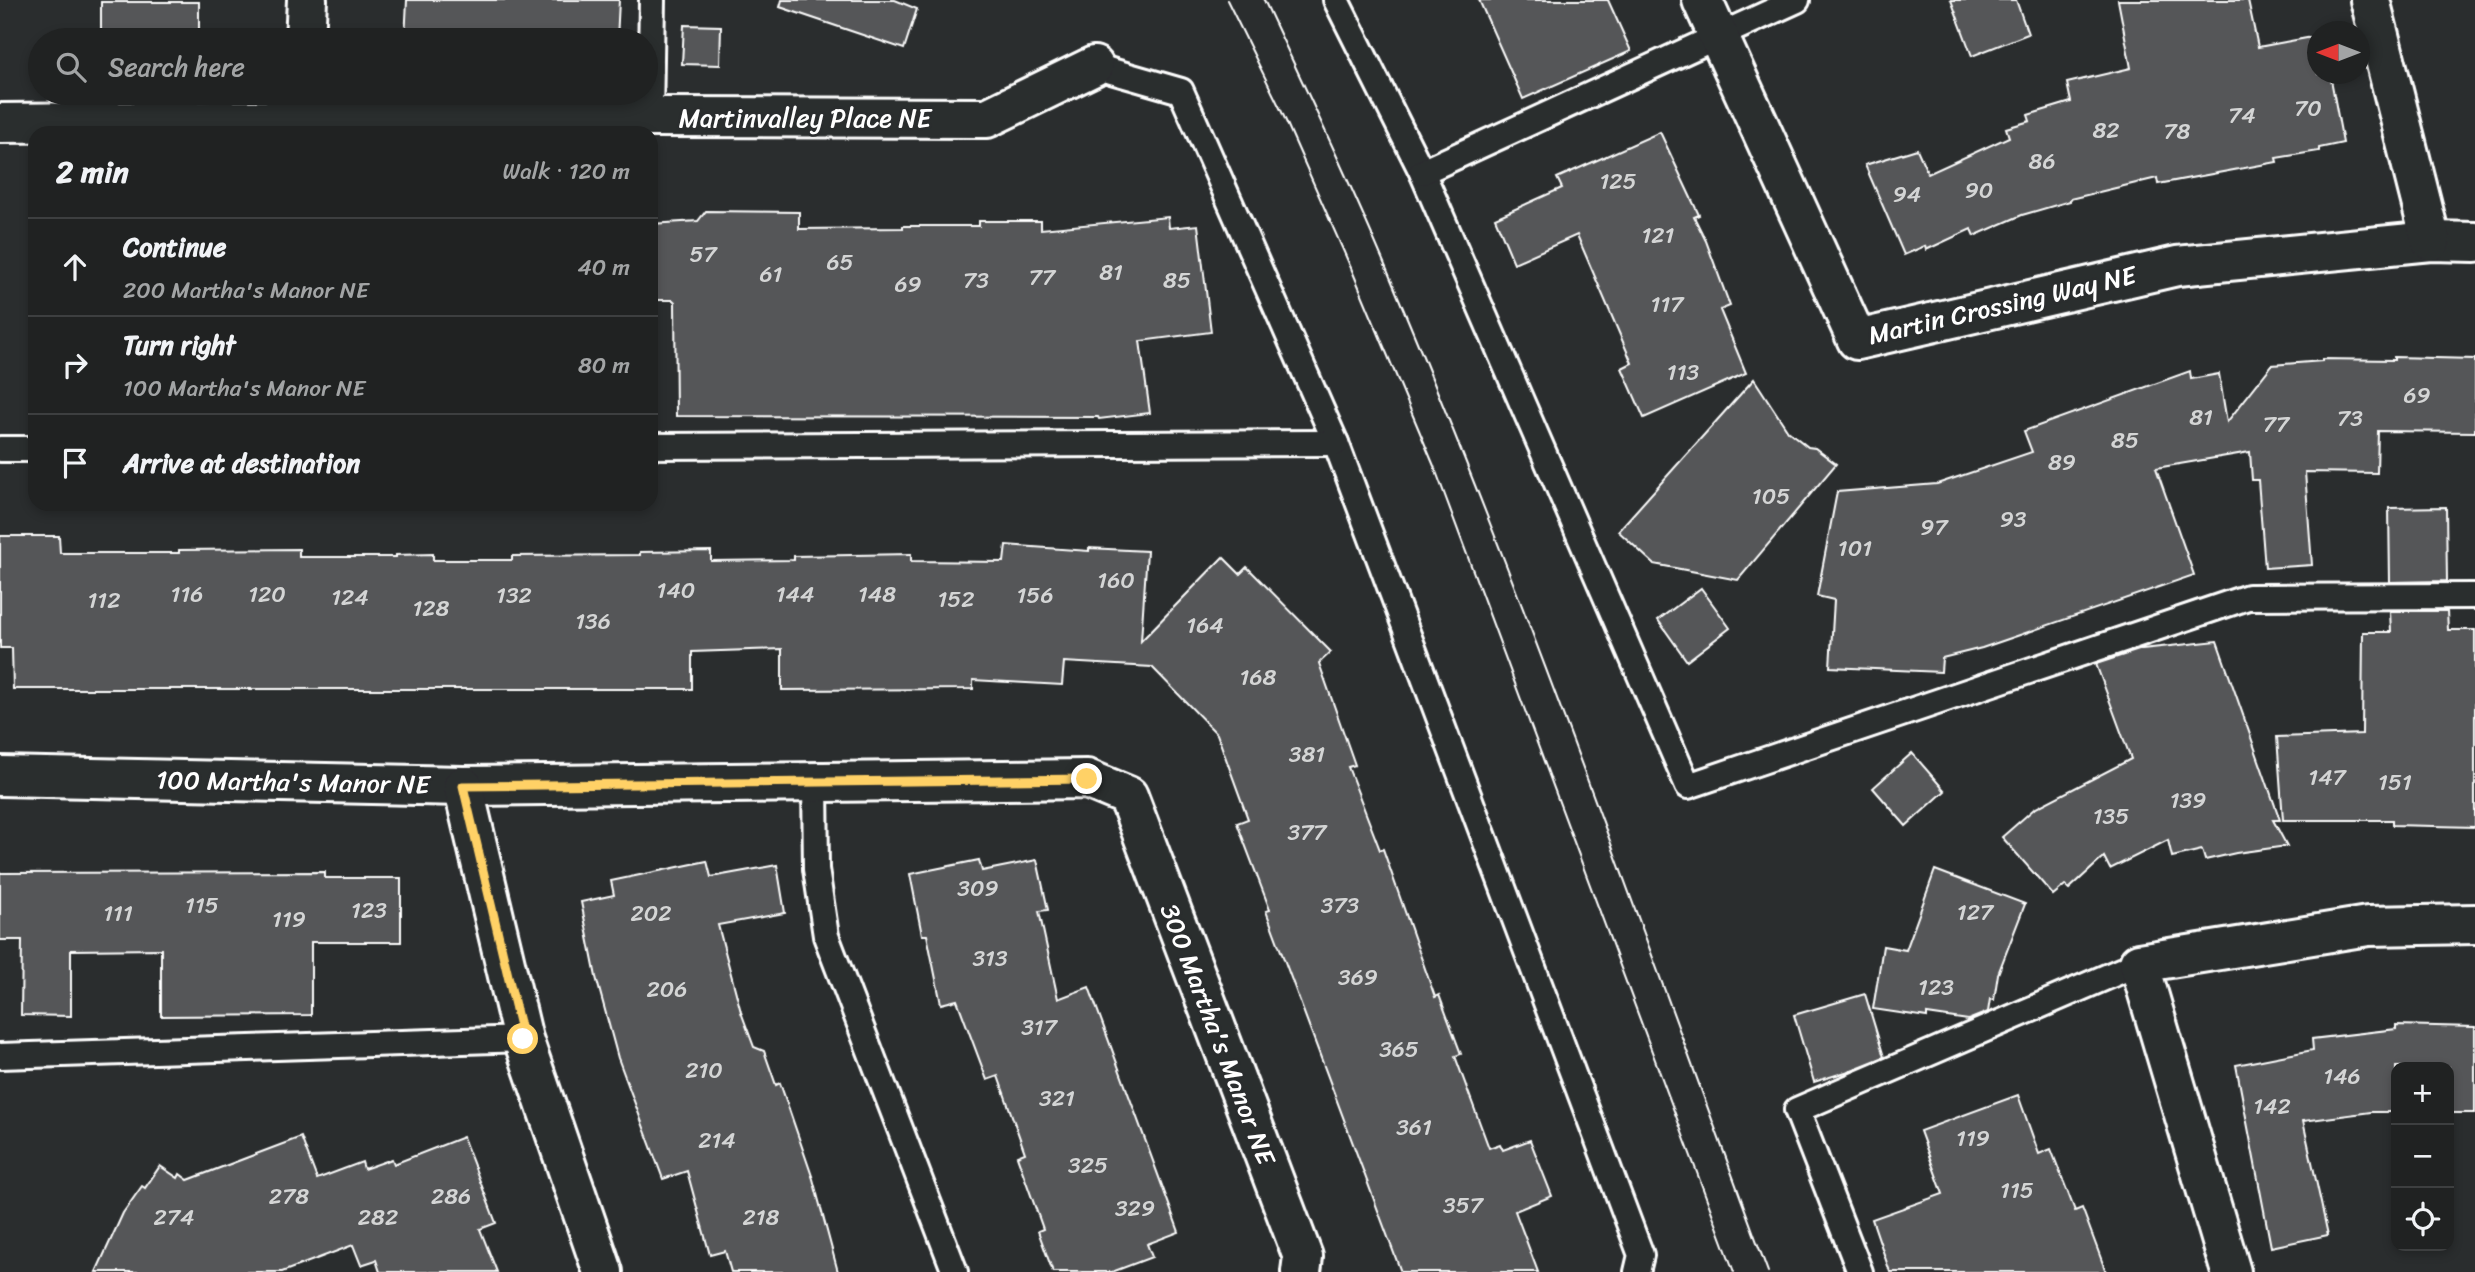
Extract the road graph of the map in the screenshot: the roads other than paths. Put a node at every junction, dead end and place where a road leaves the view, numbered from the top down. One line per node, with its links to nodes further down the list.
1 (307, 0): 7 (street)
2 (652, 0): 8 (lane)
3 (1336, 0): 15 (lane)
4 (1702, 0): 9 (street, Martin Crossing Way NE)
5 (1797, 0): 9 (lane)
6 (2370, 0): 16 (street)
7 (306, 28)
8 (652, 28)
9 (1717, 36): 15 (lane); 16 (street, Martin Crossing Way NE)
10 (1094, 66): 13 (street, Martinvalley Place NE); 18 (lane)
11 (650, 105): 13 (lane)
12 (301, 107): 13 (street, Martinvalley Place NE); 14 (street, Martinvalley Place NE)
13 (650, 117)
14 (0, 123)
15 (1422, 172): 22 (lane)
16 (2431, 241): 17 (street, Martin Crossing Way NE)
17 (2475, 242)
18 (1336, 443): 19 (lane); 34 (lane)
19 (658, 446)
20 (0, 449): 21 (lane)
21 (28, 449)
22 (2475, 596)
23 (0, 775): 25 (street, 100 Martha's Manor NE)
24 (814, 782): 25 (street, 100 Martha's Manor NE); 26 (street, 100 Martha's Manor NE); 32 (lane)
25 (463, 786): 29 (street)
26 (1128, 796): 33 (street, 300 Martha's Manor NE)
27 (2475, 924): 28 (street)
28 (2139, 963): 35 (lane); 36 (street)
29 (523, 1039): 30 (lane); 31 (street)
30 (0, 1056)
31 (603, 1272)
32 (955, 1272)
33 (1301, 1272)
34 (1637, 1272)
35 (1860, 1272)
36 (2231, 1272)

